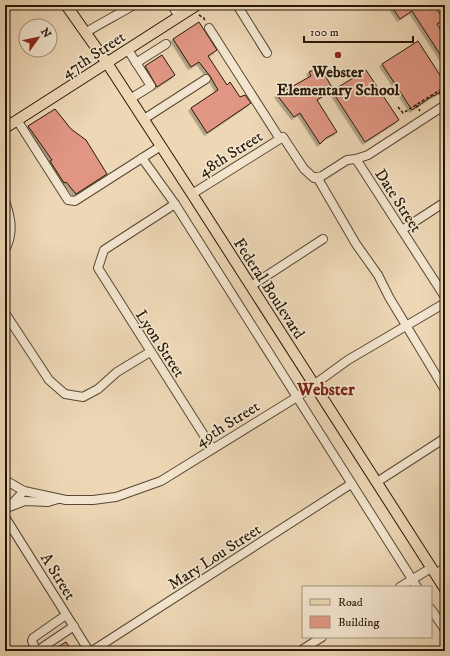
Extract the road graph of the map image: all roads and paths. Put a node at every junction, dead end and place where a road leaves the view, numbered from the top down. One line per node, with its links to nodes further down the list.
1 (66, 5): 8 (main road, Federal Boulevard)
2 (134, 5): 8 (street)
3 (172, 5): 6 (street)
4 (197, 5): 6 (main road, 47th Street)
5 (237, 5): 11 (street)
6 (179, 17): 10 (main road, 47th Street)
7 (210, 28): 25 (street)
8 (85, 34): 12 (main road, Federal Boulevard)
9 (166, 44): 13 (street)
10 (128, 50): 12 (main road, 47th Street); 13 (street)
11 (267, 53)
12 (107, 63): 17 (main road, Federal Boulevard); 22 (main road, 47th Street)
13 (136, 63): 17 (street)
14 (206, 78): 23 (street)
15 (445, 87): 16 (path)
16 (438, 91): 18 (path); 19 (path)
17 (130, 99): 23 (main road, Federal Boulevard)
18 (443, 101): 28 (street)
19 (416, 105): 20 (path); 21 (path)
20 (398, 107)
21 (420, 111)
22 (17, 120): 24 (main road, 47th Street); 27 (street)
23 (144, 120): 26 (main road, Federal Boulevard)
24 (5, 128)
25 (281, 138): 29 (street); 30 (street, 48th Street)
26 (161, 146): 27 (street); 30 (main road, Federal Boulevard)
27 (142, 158): 33 (street)
28 (356, 159): 29 (street); 34 (street, Date Street)
29 (315, 177): 41 (street)
30 (192, 194): 37 (main road, Federal Boulevard)
31 (5, 200): 36 (street)
32 (445, 202): 34 (street)
33 (175, 204): 42 (street, Lyon Street); 45 (street)
34 (402, 230): 38 (street, Date Street)
35 (323, 240): 37 (street)
36 (5, 250)
37 (251, 286): 43 (main road, Federal Boulevard)
38 (445, 297)
39 (445, 302): 41 (street, 49th Street)
40 (5, 313): 42 (street)
41 (406, 326): 43 (street, 49th Street); 44 (street)
42 (150, 352): 47 (street, Lyon Street)
43 (314, 384): 45 (street, 49th Street); 49 (main road, Federal Boulevard)
44 (445, 390)
45 (297, 397): 47 (street, 49th Street); 50 (street)
46 (445, 438): 49 (street)
47 (212, 448): 52 (street, 49th Street)
48 (5, 480): 51 (street, 49th Street)
49 (377, 482): 56 (main road, Federal Boulevard)
50 (351, 484): 57 (street); 67 (street, Mary Lou Street)
51 (24, 491): 52 (street, 49th Street); 53 (street)
52 (59, 498): 53 (street)
53 (7, 509)
54 (5, 517): 62 (street, A Street)
55 (445, 568): 56 (street)
56 (433, 571): 57 (street); 60 (main road, Federal Boulevard)
57 (412, 579): 58 (street); 59 (street)
58 (402, 586)
59 (416, 586)
60 (445, 589)
61 (432, 610): 64 (street)
62 (66, 615): 63 (street, A Street); 66 (street)
63 (74, 626): 66 (street); 67 (street, A Street)
64 (445, 630)
65 (320, 638): 68 (street)
66 (37, 650)
67 (91, 651)
68 (300, 651)

